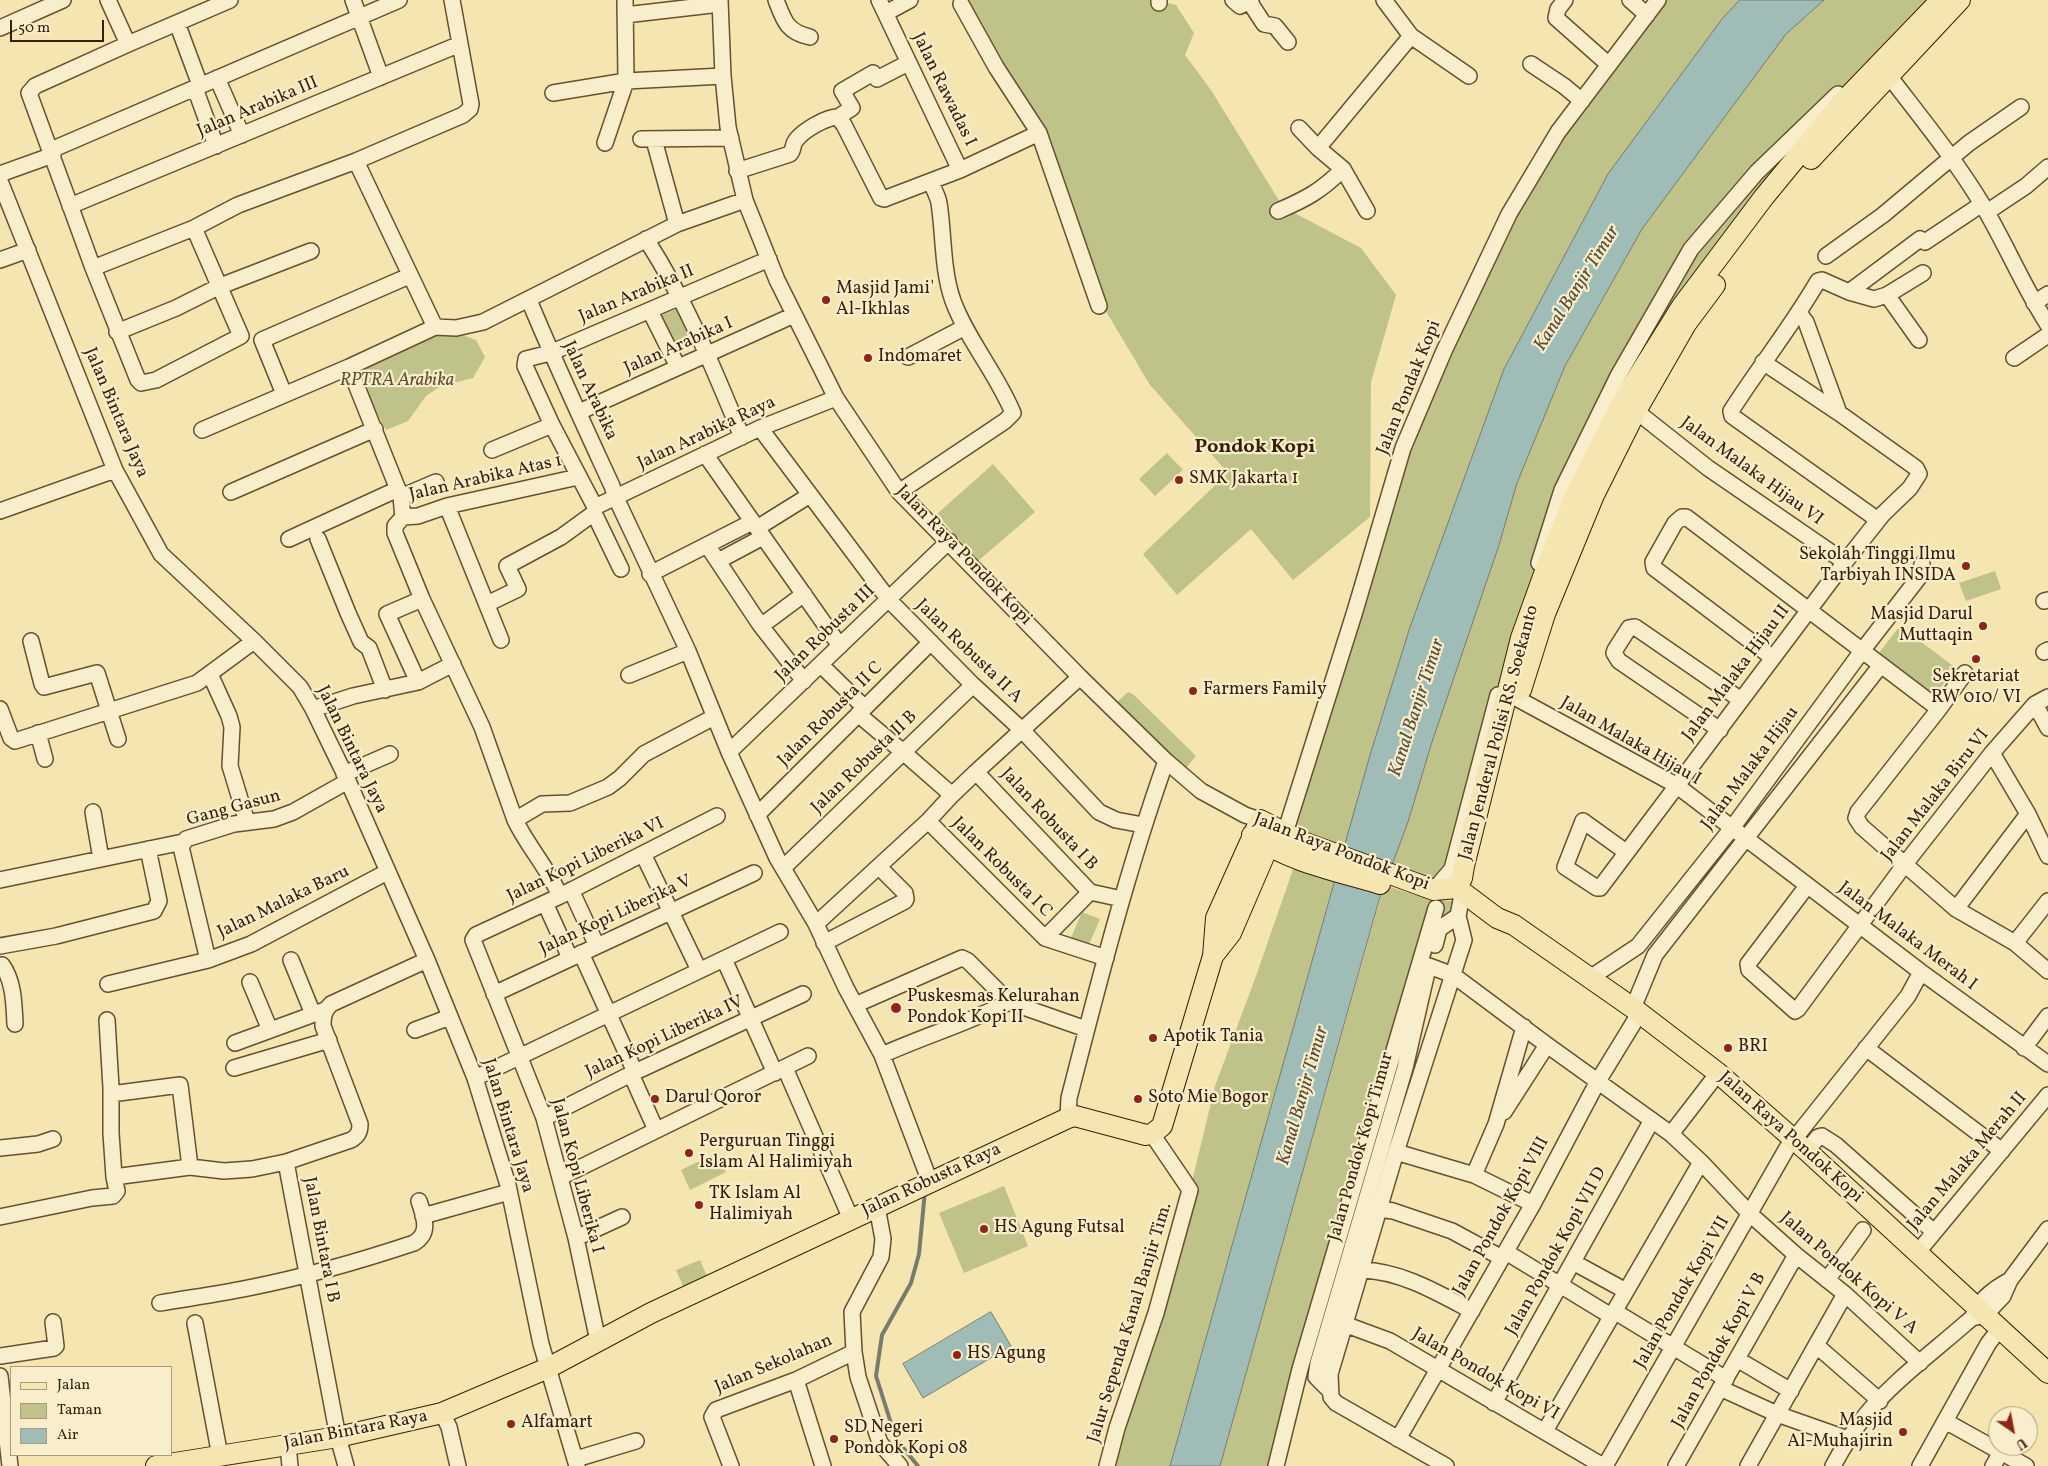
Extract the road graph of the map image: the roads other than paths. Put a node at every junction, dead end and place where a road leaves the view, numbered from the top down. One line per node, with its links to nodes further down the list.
1 (63, 0): 25 (street)
2 (108, 0): 29 (street)
3 (230, 0): 24 (street)
4 (353, 0): 23 (street)
5 (399, 0): 23 (street)
6 (452, 0): 30 (street)
7 (776, 0): 27 (street)
8 (910, 0): 20 (street)
9 (1233, 0): 17 (street)
10 (1384, 0): 26 (street)
11 (1565, 0): 33 (street)
12 (1630, 0): 22 (street)
13 (1658, 0): 22 (street, Jalan Pondak Kopi)
14 (1930, 0): 221 (street)
15 (1941, 0): 34 (main road, Jalan Jenderal Polisi RS. Soekanto)
16 (1960, 0): 34 (main road, Jalan Jenderal Polisi RS. Soekanto)
17 (1250, 1): 28 (street)
18 (720, 2): 21 (street); 35 (street, Jalan Raya Pondok Kopi)
19 (962, 4): 46 (street)
20 (882, 6): 31 (street, Jalan Rawadas I)
21 (625, 7): 39 (street)
22 (1647, 14): 33 (street, Jalan Pondak Kopi)
23 (360, 18): 37 (street); 38 (street)
24 (177, 23): 29 (street); 40 (street)
25 (0, 28)
26 (1411, 36): 36 (street); 51 (street)
27 (810, 37)
28 (1288, 42)
29 (128, 44): 52 (street)
30 (460, 44): 37 (street, Jalan Arabika III); 54 (street)
31 (908, 62): 44 (street); 57 (street, Jalan Rawadas I)
32 (1531, 64): 42 (street)
33 (1609, 65): 42 (street, Jalan Pondak Kopi)
34 (1884, 70): 53 (street); 106 (main road, Jalan Jenderal Polisi RS. Soekanto)
35 (723, 76): 39 (street); 48 (street, Jalan Raya Pondok Kopi)
36 (1469, 76)
37 (381, 77): 47 (street, Jalan Arabika III)
38 (218, 78): 40 (street); 47 (street)
39 (626, 81): 41 (street); 49 (street)
40 (198, 86): 50 (street); 52 (street)
41 (553, 93)
42 (1582, 101): 201 (street, Jalan Pondak Kopi)
43 (2021, 108): 53 (street)
44 (838, 117): 58 (street); 61 (street, Jalan Rawadas I)
45 (1299, 128): 51 (street)
46 (1039, 134): 57 (street); 85 (street)
47 (242, 135): 50 (street, Jalan Arabika III)
48 (730, 138): 58 (street, Jalan Raya Pondok Kopi); 67 (street)
49 (605, 143)
50 (216, 146): 63 (street, Jalan Arabika III)
51 (1318, 148): 56 (street)
52 (52, 152): 59 (street); 63 (street)
53 (1951, 158): 64 (street); 72 (street)
54 (356, 161): 68 (street); 77 (street)
55 (2048, 168): 64 (street)
56 (1343, 169): 65 (street); 66 (street)
57 (960, 170): 61 (street, Jalan Rawadas I)
58 (737, 171): 62 (street, Jalan Raya Pondok Kopi)
59 (0, 174)
60 (0, 181): 70 (street, Jalan Bintara Jaya)
61 (932, 181): 91 (street)
62 (745, 200): 67 (street); 73 (street, Jalan Raya Pondok Kopi)
63 (70, 206): 75 (street)
64 (1984, 208): 79 (street); 84 (street)
65 (1367, 211)
66 (1278, 212)
67 (677, 224): 69 (street)
68 (194, 228): 75 (street); 78 (street)
69 (646, 239): 82 (street); 83 (street)
70 (28, 250): 74 (street); 116 (street, Jalan Bintara Jaya)
71 (311, 251): 78 (street)
72 (1826, 256)
73 (769, 259): 82 (street, Jalan Arabika II); 88 (street, Jalan Raya Pondok Kopi)
74 (0, 260)
75 (93, 268): 92 (street)
76 (1923, 273): 81 (street)
77 (409, 276): 90 (street); 95 (street)
78 (218, 286): 92 (street); 93 (street)
79 (1849, 292): 81 (street); 87 (street)
80 (2048, 294): 84 (street)
81 (1887, 295): 96 (street)
82 (680, 298): 86 (street, Jalan Arabika II); 98 (street)
83 (529, 300): 90 (street); 97 (street, Jalan Arabika)
84 (2034, 303): 89 (street)
85 (1099, 306)
86 (650, 311): 97 (street, Jalan Arabika II); 103 (street)
87 (1799, 313): 101 (street); 108 (street)
88 (794, 315): 98 (street, Jalan Arabika I); 105 (street, Jalan Raya Pondok Kopi)
89 (2048, 325)
90 (435, 327): 102 (street)
91 (965, 327): 99 (street); 120 (street)
92 (117, 332): 93 (street)
93 (241, 336): 95 (street)
94 (2048, 336): 100 (street)
95 (262, 340): 104 (street)
96 (1919, 340)
97 (550, 353): 107 (street, Jalan Arabika); 109 (street, Jalan Arabika II)
98 (708, 354): 103 (street, Jalan Arabika I); 113 (street)
99 (908, 357)
100 (2014, 358)
101 (1763, 362): 108 (street); 128 (street)
102 (349, 367): 104 (street); 111 (street)
103 (678, 367): 107 (street, Jalan Arabika I)
104 (284, 394): 112 (street)
105 (836, 398): 110 (street, Jalan Arabika Raya); 120 (street, Jalan Raya Pondok Kopi)
106 (1630, 405): 135 (street, Jalan Malaka Hijau VI); 138 (main road, Jalan Jenderal Polisi RS. Soekanto)
107 (579, 412): 123 (street, Jalan Arabika)
108 (1839, 413): 128 (street, Jalan Malaka Hijau II)
109 (552, 425): 114 (street); 117 (street)
110 (760, 428): 113 (street, Jalan Arabika Raya); 122 (street, Jalan Robusta II A)
111 (375, 429): 119 (street); 121 (street)
112 (202, 430)
113 (742, 437): 115 (street, Jalan Arabika Raya)
114 (492, 450)
115 (705, 454): 123 (street, Jalan Arabika Raya); 129 (street)
116 (115, 470): 126 (street); 148 (street, Jalan Bintara Jaya)
117 (578, 477): 124 (street, Jalan Arabika Atas 1); 125 (street)
118 (436, 482): 121 (street)
119 (231, 492)
120 (899, 492): 132 (street, Jalan Raya Pondok Kopi)
121 (399, 493): 127 (street); 131 (street)
122 (810, 495): 129 (street); 142 (street, Jalan Robusta II A)
123 (616, 498): 125 (street, Jalan Arabika Raya); 139 (street, Jalan Arabika)
124 (447, 506): 127 (street, Jalan Arabika Atas 1); 143 (street)
125 (595, 510): 137 (street); 143 (street, Jalan Arabika Raya)
126 (0, 511)
127 (402, 517): 141 (street)
128 (1878, 520): 135 (street, Jalan Malaka Hijau II)
129 (757, 529): 133 (street); 134 (street); 140 (street)
130 (318, 539): 164 (street)
131 (290, 540)
132 (949, 541): 142 (street, Jalan Robusta III); 160 (street, Jalan Raya Pondok Kopi)
133 (707, 545): 134 (street); 139 (street)
134 (718, 561): 145 (street)
135 (1844, 562): 144 (street, Jalan Malaka Hijau II)
136 (1922, 564): 152 (street, Jalan Malaka Hijau)
137 (621, 569)
138 (1554, 573): 165 (main road, Jalan Jenderal Polisi RS. Soekanto); 220 (main road, Jalan Jenderal Polisi RS. Soekanto)
139 (650, 574): 151 (street, Jalan Arabika)
140 (804, 594): 145 (street); 150 (street)
141 (422, 598): 154 (street); 162 (street)
142 (889, 600): 149 (street, Jalan Robusta II A); 150 (street, Jalan Robusta III)
143 (487, 604): 146 (street)
144 (1808, 611): 152 (street); 153 (street, Jalan Malaka Hijau II); 153 (street)
145 (761, 626): 161 (street)
146 (501, 640)
147 (31, 641): 171 (street)
148 (254, 641): 158 (street); 169 (street, Jalan Bintara Jaya)
149 (931, 642): 163 (street, Jalan Robusta II A); 172 (street, Jalan Robusta II C)
150 (840, 646): 155 (street, Jalan Robusta III)
151 (688, 651): 159 (street); 173 (street, Jalan Arabika)
152 (1862, 651): 156 (street); 178 (street, Jalan Malaka Hijau)
153 (1773, 658): 166 (street, Jalan Malaka Hijau II)
154 (453, 664): 162 (street); 195 (street)
155 (821, 665): 161 (street, Jalan Robusta III); 172 (street)
156 (1881, 665): 170 (street); 180 (street)
157 (1965, 672): 170 (street)
158 (210, 674): 171 (street); 197 (street)
159 (630, 675)
160 (1080, 677): 175 (street); 186 (street, Jalan Raya Pondok Kopi)
161 (804, 681): 181 (street, Jalan Robusta III)
162 (418, 682): 164 (street)
163 (973, 685): 175 (street, Jalan Robusta II A); 182 (street, Jalan Robusta II B)
164 (385, 690): 169 (street)
165 (1518, 700): 189 (street, Jalan Malaka Hijau I); 220 (main road, Jalan Jenderal Polisi RS. Soekanto)
166 (1740, 700): 176 (street, Jalan Malaka Hijau II); 176 (street)
167 (2041, 701): 174 (street); 183 (street, Jalan Malaka Biru VI)
168 (0, 709): 177 (street)
169 (313, 709): 188 (street, Jalan Bintara Jaya)
170 (1939, 709): 211 (street)
171 (109, 710): 177 (street); 179 (street)
172 (861, 711): 182 (street); 193 (street, Jalan Robusta II C)
173 (714, 717): 181 (street, Jalan Arabika); 195 (street)
174 (2048, 728)
175 (1022, 730): 187 (street); 199 (street, Jalan Robusta II A)
176 (1720, 730): 189 (street, Jalan Malaka Hijau II)
177 (38, 733): 185 (street)
178 (1800, 735): 180 (street); 200 (street, Jalan Malaka Hijau)
179 (118, 739)
180 (1818, 746): 202 (street)
181 (729, 752): 193 (street, Jalan Arabika)
182 (903, 752): 190 (street); 213 (street, Jalan Robusta II B)
183 (1992, 753): 192 (street); 211 (street, Jalan Malaka Biru VI)
184 (390, 754): 188 (street, Gang Gasun)
185 (45, 759)
186 (1166, 761): 198 (street, Jalan Raya Pondok Kopi); 199 (street)
187 (976, 772): 190 (street); 218 (street, Jalan Robusta I B)
188 (346, 777): 197 (street, Gang Gasun); 214 (street, Jalan Bintara Jaya)
189 (1676, 785): 200 (street, Jalan Malaka Hijau I); 207 (street, Jalan Malaka Hijau II)
190 (952, 795): 196 (street)
191 (93, 812): 210 (street)
192 (2028, 814): 209 (street); 225 (street)
193 (757, 815): 213 (street, Jalan Arabika)
194 (717, 816): 208 (street, Jalan Kopi Liberika VI)
195 (516, 820): 219 (street)
196 (928, 821): 212 (street); 230 (street, Jalan Robusta I C)
197 (247, 822): 203 (street, Gang Gasun)
198 (1252, 823): 201 (main road, Jalan Raya Pondok Kopi); 204 (main road, Jalan Raya Pondok Kopi); 238 (main road)
199 (1143, 825): 222 (street)
200 (1732, 828): 202 (street, Jalan Malaka Hijau I); 235 (street, Jalan Malaka Hijau)
201 (1285, 833): 204 (main road); 206 (main road, Jalan Raya Pondok Kopi)
202 (1746, 838): 217 (street, Jalan Malaka Merah I); 239 (street)
203 (182, 842): 205 (street); 242 (street, Gang Gasun)
204 (1268, 847): 206 (main road, Jalan Raya Pondok Kopi); 238 (main road)
205 (148, 850): 210 (street); 234 (street)
206 (1300, 850): 221 (main road, Jalan Raya Pondok Kopi)
207 (1626, 852)
208 (643, 854): 219 (street, Jalan Kopi Liberika VI); 226 (street)
209 (2048, 856)
210 (101, 859): 216 (street)
211 (1905, 864): 225 (street); 228 (street, Jalan Malaka Biru VI)
212 (879, 867): 227 (street); 232 (street)
213 (783, 868): 227 (street, Jalan Arabika)
214 (387, 872): 242 (street, Jalan Malaka Baru); 244 (street, Jalan Bintara Jaya)
215 (754, 873): 226 (street, Jalan Kopi Liberika V)
216 (0, 880)
217 (1807, 886): 228 (street, Jalan Malaka Merah I); 228 (street, Jalan Malaka Biru VI)
218 (1090, 892): 222 (street, Jalan Robusta I B); 230 (street)
219 (566, 893): 224 (street, Jalan Kopi Liberika VI); 236 (street)
220 (1463, 894): 221 (main road, Jalan Raya Pondok Kopi); 245 (street, Jalan Pondok Kopi Timur); 250 (street, Jalan Pondok Kopi Timur); 251 (main road, Jalan Raya Pondok Kopi)
221 (1429, 895): 379 (street)
222 (1122, 899): 240 (street)
223 (2048, 901): 233 (street)
224 (544, 902): 231 (street, Jalan Kopi Liberika VI); 237 (street)
225 (1956, 909): 233 (street)
226 (671, 911): 236 (street, Jalan Kopi Liberika V); 247 (street)
227 (816, 924): 232 (street, Jalan Arabika)
228 (1860, 926): 249 (street, Jalan Malaka Merah I)
229 (780, 932): 241 (street)
230 (1045, 938): 240 (street, Jalan Robusta I C)
231 (473, 940): 254 (street, Jalan Kopi Liberika I)
232 (824, 943): 257 (street, Jalan Arabika)
233 (2015, 943): 248 (street)
234 (0, 945): 246 (street)
235 (1638, 945): 239 (street); 251 (street, Jalan Malaka Hijau)
236 (596, 946): 237 (street, Jalan Kopi Liberika V)
237 (576, 956): 254 (street, Jalan Kopi Liberika V); 260 (street)
238 (1213, 956): 292 (main road)
239 (1654, 957): 258 (street)
240 (1106, 958): 267 (street)
241 (724, 959): 247 (street); 263 (street)
242 (208, 960): 253 (street, Jalan Malaka Baru)
243 (291, 960): 259 (street, Jalan Bintara I B)
244 (427, 960): 259 (street); 262 (street, Jalan Bintara Jaya)
245 (1428, 966): 250 (street, Jalan Pondok Kopi V A); 354 (street, Jalan Pondok Kopi Timur)
246 (1, 967): 265 (street)
247 (700, 970): 260 (street)
248 (2048, 971)
249 (1921, 972): 273 (street); 274 (street, Jalan Malaka Merah I)
250 (1453, 974): 266 (street, Jalan Pondok Kopi V A); 298 (street, Jalan Pondok Kopi Timur)
251 (1590, 978): 258 (main road, Jalan Raya Pondok Kopi)
252 (250, 982): 268 (street)
253 (108, 984)
254 (494, 994): 277 (street, Jalan Kopi Liberika I)
255 (803, 994): 263 (street, Jalan Kopi Liberika IV)
256 (1009, 1002): 257 (street); 267 (street); 275 (street)
257 (855, 1005): 275 (street, Jalan Arabika)
258 (1636, 1011): 282 (main road, Jalan Raya Pondok Kopi); 284 (street, Jalan Pondok Kopi VIII)
259 (319, 1012): 268 (street); 270 (street, Jalan Bintara I B)
260 (609, 1014): 277 (street); 281 (street)
261 (2048, 1016): 274 (street)
262 (450, 1017): 269 (street); 283 (street, Jalan Bintara Jaya)
263 (751, 1018): 280 (street); 281 (street, Jalan Kopi Liberika IV)
264 (106, 1020): 286 (street)
265 (15, 1024)
266 (1524, 1027): 272 (street, Jalan Pondok Kopi V A); 285 (street)
267 (1086, 1029): 289 (street)
268 (270, 1030): 271 (street)
269 (415, 1030)
270 (328, 1040): 279 (street); 299 (street, Jalan Bintara I B)
271 (235, 1043)
272 (1547, 1045): 284 (street, Jalan Pondok Kopi V A); 285 (street)
273 (1866, 1048): 295 (street); 297 (street)
274 (2024, 1048): 278 (street, Jalan Malaka Merah I)
275 (882, 1055): 305 (street, Jalan Arabika)
276 (808, 1056): 280 (street)
277 (519, 1057): 283 (street); 288 (street, Jalan Kopi Liberika I)
278 (2048, 1064)
279 (234, 1068)
280 (780, 1070): 291 (street); 316 (street)
281 (633, 1073): 288 (street, Jalan Kopi Liberika IV); 291 (street)
282 (1718, 1073): 293 (street); 295 (main road, Jalan Raya Pondok Kopi)
283 (475, 1078): 306 (street, Jalan Bintara Jaya)
284 (1598, 1081): 290 (street, Jalan Pondok Kopi V A); 308 (street, Jalan Pondok Kopi VIII)
285 (1512, 1087): 302 (street)
286 (111, 1094): 301 (street); 303 (street)
287 (2048, 1095): 297 (street, Jalan Malaka Merah II)
288 (544, 1118): 304 (street, Jalan Kopi Liberika I)
289 (1068, 1118): 292 (main road); 305 (main road, Jalan Robusta Raya)
290 (1652, 1120): 293 (street, Jalan Pondok Kopi V A); 325 (street, Jalan Pondok Kopi VII D)
291 (656, 1130): 304 (street)
292 (1152, 1134): 378 (street, Jalur Sependa Kanal Banjir Tim.)
293 (1671, 1134): 300 (street, Jalan Pondok Kopi V A)
294 (53, 1139): 296 (street)
295 (1800, 1145): 311 (street, Jalan Pondok Kopi VII); 312 (street); 321 (main road, Jalan Raya Pondok Kopi)
296 (0, 1148)
297 (2002, 1151): 318 (street, Jalan Malaka Merah II)
298 (1396, 1152): 302 (street); 310 (street, Jalan Pondok Kopi Timur)
299 (286, 1162): 301 (street); 327 (street, Jalan Bintara I B)
300 (1701, 1162): 311 (street, Jalan Pondok Kopi V A); 330 (street)
301 (190, 1167): 303 (street)
302 (1474, 1175): 308 (street)
303 (114, 1177): 314 (street)
304 (561, 1177): 320 (street, Jalan Kopi Liberika I)
305 (925, 1185): 309 (main road, Jalan Robusta Raya)
306 (509, 1192): 313 (street); 347 (street, Jalan Bintara Jaya)
307 (419, 1201): 313 (street)
308 (1533, 1204): 323 (street, Jalan Pondok Kopi VIII)
309 (877, 1207): 316 (main road, Jalan Robusta Raya); 343 (street, Jalan Sekolahan)
310 (1380, 1209): 323 (street); 326 (street, Jalan Pondok Kopi Timur)
311 (1750, 1214): 324 (street, Jalan Pondok Kopi V A); 342 (street, Jalan Pondok Kopi VII)
312 (1916, 1214): 318 (street); 321 (street)
313 (424, 1216): 327 (street)
314 (0, 1217)
315 (622, 1217): 320 (street)
316 (850, 1220): 340 (main road, Jalan Robusta Raya)
317 (1863, 1230): 328 (street)
318 (1934, 1232): 322 (street, Jalan Malaka Merah II)
319 (2047, 1234): 334 (street)
320 (576, 1238): 340 (street, Jalan Kopi Liberika I)
321 (1900, 1238): 322 (main road, Jalan Raya Pondok Kopi)
322 (1916, 1253): 334 (main road, Jalan Raya Pondok Kopi)
323 (1504, 1255): 329 (street); 333 (street, Jalan Pondok Kopi VIII)
324 (1796, 1255): 328 (street, Jalan Pondok Kopi V A); 345 (street, Jalan Pondok Kopi V B)
325 (1573, 1262): 329 (street, Jalan Pondok Kopi VII D); 330 (street)
326 (1362, 1270): 333 (street); 338 (street, Jalan Pondok Kopi Timur)
327 (307, 1274): 332 (street); 361 (street, Jalan Bintara I B)
328 (1827, 1280): 331 (street, Jalan Pondok Kopi V A)
329 (1560, 1286): 335 (street); 356 (street, Jalan Pondok Kopi VII D)
330 (1626, 1291): 335 (street)
331 (1846, 1294): 341 (street); 346 (street, Jalan Pondok Kopi V A)
332 (160, 1303)
333 (1472, 1311): 348 (street, Jalan Pondok Kopi VIII)
334 (1978, 1313): 339 (main road, Jalan Raya Pondok Kopi); 346 (street)
335 (1612, 1314): 342 (street); 360 (street)
336 (53, 1322): 344 (street)
337 (195, 1323): 367 (street)
338 (1344, 1324): 348 (street, Jalan Pondok Kopi VI); 354 (street, Jalan Pondok Kopi Timur)
339 (2000, 1328): 349 (main road, Jalan Raya Pondok Kopi); 359 (street)
340 (598, 1341): 347 (main road, Jalan Robusta Raya)
341 (1816, 1346): 353 (street); 355 (street)
342 (1673, 1347): 352 (street); 381 (street, Jalan Pondok Kopi VII)
343 (854, 1352): 351 (street, Jalan Sekolahan); 377 (street, Jalan Sekolahan)
344 (0, 1356)
345 (1737, 1359): 352 (street, Jalan Pondok Kopi V B); 353 (street)
346 (1920, 1363): 355 (street)
347 (548, 1368): 357 (main road, Jalan Bintara Raya); 369 (street)
348 (1438, 1370): 356 (street, Jalan Pondok Kopi VI); 362 (street, Jalan Pondok Kopi VIII)
349 (2048, 1373)
350 (0, 1376): 370 (street)
351 (796, 1380): 375 (street, Jalan Sekolahan); 376 (street)
352 (1723, 1383): 358 (street); 382 (street, Jalan Pondok Kopi V B)
353 (1791, 1391): 358 (street)
354 (1330, 1392): 362 (street, Jalan Pondok Kopi Timur)
355 (1880, 1401): 363 (street)
356 (1494, 1403): 360 (street, Jalan Pondok Kopi VI)
357 (442, 1413): 361 (main road, Jalan Bintara Raya); 374 (street)
358 (1778, 1414): 363 (street); 383 (street)
359 (1945, 1421): 366 (street); 385 (street)
360 (1545, 1431): 381 (street, Jalan Pondok Kopi VI)
361 (338, 1437): 365 (main road, Jalan Bintara Raya); 373 (street, Jalan Bintara I B)
362 (1398, 1439): 380 (street, Jalan Pondok Kopi Timur)
363 (1848, 1439): 384 (street)
364 (636, 1441): 369 (street)
365 (288, 1445): 367 (main road, Jalan Bintara Raya); 372 (street)
366 (1988, 1445)
367 (220, 1456): 371 (main road, Jalan Bintara Raya)
368 (2008, 1456): 386 (street)
369 (576, 1462)
370 (10, 1466)
371 (156, 1466)
372 (290, 1466)
373 (346, 1466)
374 (458, 1466)
375 (731, 1466)
376 (823, 1466)
377 (900, 1466)
378 (1107, 1466)
379 (1276, 1466)
380 (1446, 1466)
381 (1604, 1466)
382 (1676, 1466)
383 (1748, 1466)
384 (1833, 1466)
385 (1920, 1466)
386 (2026, 1466)

